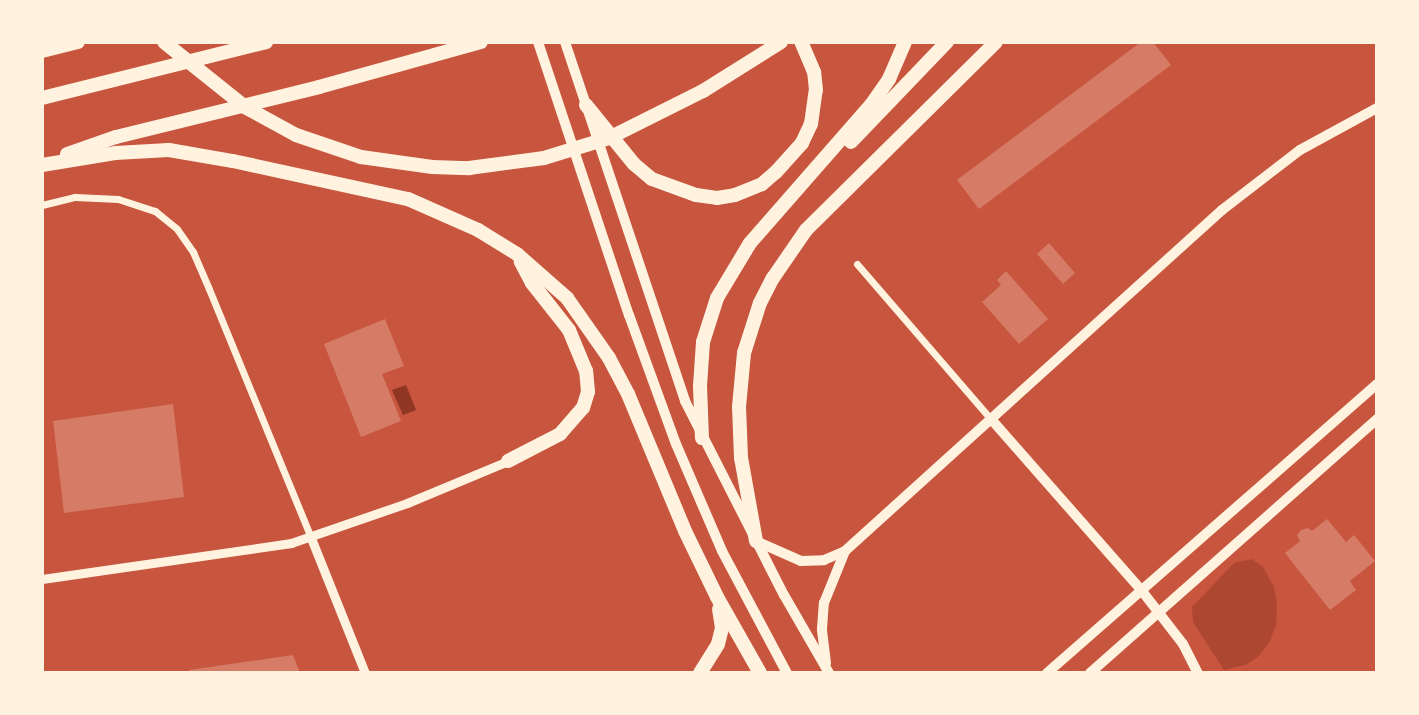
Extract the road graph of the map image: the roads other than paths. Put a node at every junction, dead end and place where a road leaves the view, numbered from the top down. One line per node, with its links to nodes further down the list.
1 (78, 42): 13 (highway)
2 (164, 42): 7 (highway)
3 (266, 42): 15 (highway)
4 (481, 42): 18 (highway)
5 (538, 42): 39 (main road)
6 (565, 42): 16 (main road)
7 (781, 42)
8 (802, 42): 16 (highway)
9 (905, 42): 20 (highway)
10 (947, 42): 20 (highway)
11 (996, 42): 14 (highway)
12 (1001, 42): 14 (highway)
13 (42, 51)
14 (979, 61): 29 (highway)
15 (42, 98)
16 (586, 105): 26 (main road)
17 (1377, 108): 24 (main road)
18 (42, 164): 21 (highway)
19 (42, 205): 28 (street)
20 (783, 205): 26 (highway)
21 (517, 254): 27 (highway); 33 (highway)
22 (857, 264): 24 (street)
23 (1377, 384): 32 (main road)
24 (991, 419): 30 (main road); 32 (main road)
25 (1377, 419): 34 (main road)
26 (702, 438): 29 (main road)
27 (508, 461): 28 (street)
28 (311, 538): 31 (street); 36 (street)
29 (756, 541): 30 (main road); 35 (main road)
30 (845, 551): 35 (main road)
31 (42, 579)
32 (1142, 591): 34 (main road); 40 (main road)
33 (717, 597): 37 (highway); 38 (highway)
34 (1159, 612): 41 (main road); 42 (main road)
35 (828, 671)
36 (365, 673)
37 (700, 673)
38 (760, 673)
39 (788, 673)
40 (1047, 673)
41 (1090, 673)
42 (1198, 673)

